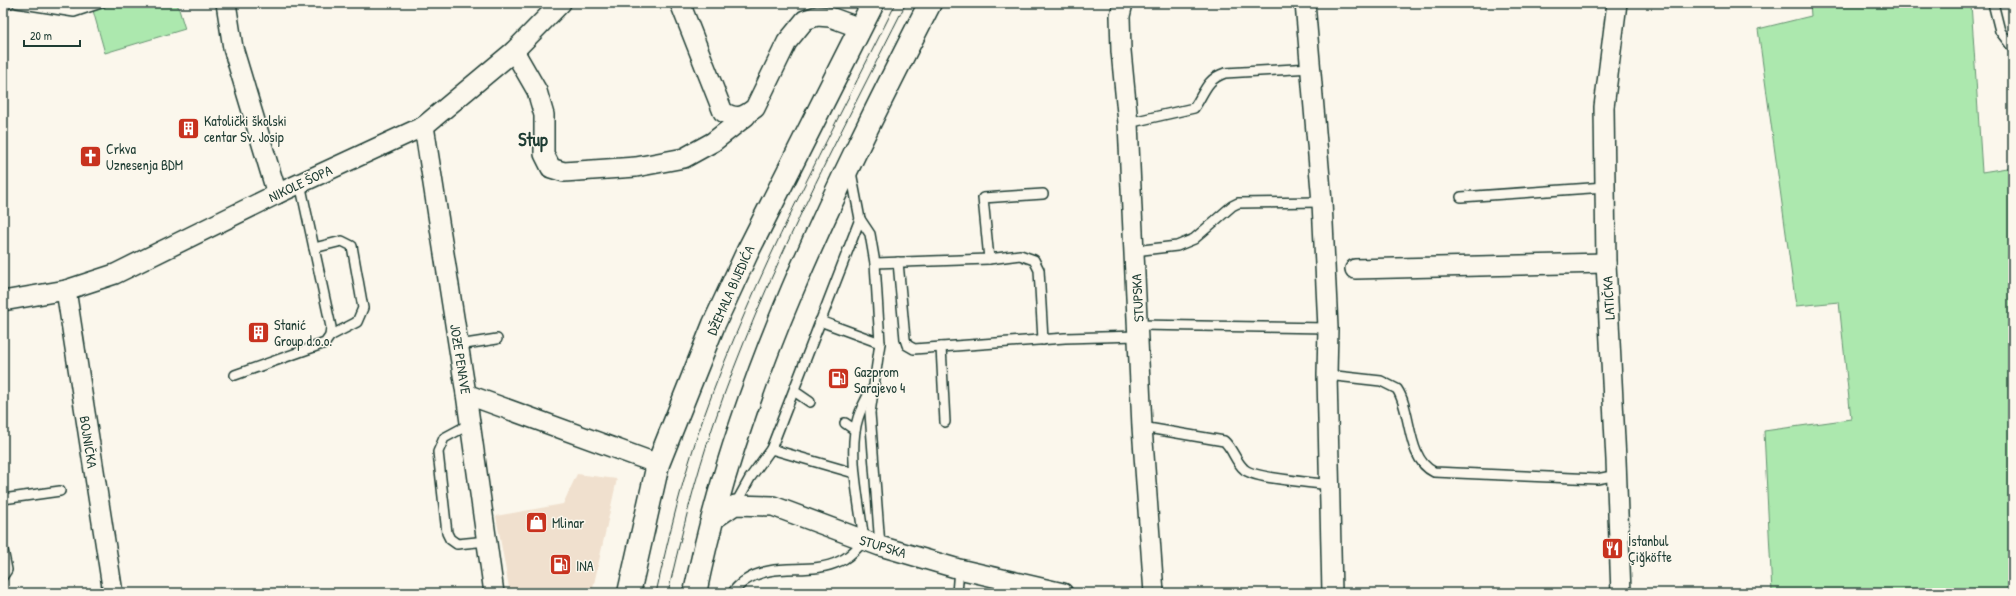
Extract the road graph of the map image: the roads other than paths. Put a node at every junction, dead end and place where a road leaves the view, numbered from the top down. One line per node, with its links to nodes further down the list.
1 (10, 3): 13 (lane)
2 (17, 3): 3 (lane)
3 (101, 3)
4 (226, 3): 25 (street)
5 (562, 3): 17 (street, NIKOLE ŠOPA)
6 (680, 3): 19 (street)
7 (873, 3): 15 (main road, DŽEMALA BIJEDIĆA)
8 (930, 3): 22 (main road)
9 (1122, 3): 20 (street, STUPSKA)
10 (1305, 3): 18 (street)
11 (1617, 3): 24 (street, LATIČKA)
12 (1993, 3): 16 (lane)
13 (3, 5)
14 (806, 9): 15 (street); 19 (street)
15 (860, 28): 60 (main road, DŽEMALA BIJEDIĆA)
16 (2013, 48)
17 (514, 51): 19 (street); 21 (street, NIKOLE ŠOPA)
18 (1311, 68): 20 (lane); 28 (street)
19 (746, 116)
20 (1128, 123): 31 (street, STUPSKA)
21 (424, 126): 23 (street, NIKOLE ŠOPA); 46 (street, JOZE PENAVE)
22 (850, 162): 29 (lane); 67 (main road)
23 (300, 183): 25 (street, NIKOLE ŠOPA); 30 (lane)
24 (1605, 187): 27 (lane); 34 (street, LATIČKA)
25 (277, 194): 37 (street, NIKOLE ŠOPA)
26 (1043, 194): 32 (lane)
27 (1461, 196)
28 (1322, 202): 31 (lane); 40 (street)
29 (860, 219): 35 (lane); 39 (lane)
30 (314, 248): 42 (lane); 42 (lane)
31 (1134, 250): 41 (street, STUPSKA)
32 (989, 259): 33 (lane); 44 (lane)
33 (898, 262): 35 (lane); 47 (lane)
34 (1606, 262): 36 (street); 62 (street, LATIČKA)
35 (875, 263): 45 (lane)
36 (1355, 269)
37 (66, 290): 38 (street, NIKOLE ŠOPA); 73 (street, BOJNIČKA)
38 (3, 301)
39 (820, 322): 45 (lane); 51 (lane)
40 (1328, 328): 41 (lane); 49 (street)
41 (1138, 330): 44 (lane); 57 (street, STUPSKA)
42 (330, 336): 48 (lane)
43 (497, 339): 46 (lane)
44 (1043, 340): 47 (lane)
45 (880, 344): 50 (lane)
46 (459, 345): 52 (street, JOZE PENAVE)
47 (941, 347): 55 (lane)
48 (235, 375)
49 (1326, 375): 62 (lane); 63 (street)
50 (875, 380): 58 (lane); 69 (lane)
51 (794, 391): 53 (lane); 59 (lane)
52 (466, 394): 56 (street, JOZE PENAVE); 60 (street)
53 (810, 402)
54 (845, 422): 58 (lane)
55 (944, 422)
56 (470, 424): 68 (street, JOZE PENAVE); 68 (lane)
57 (1142, 427): 63 (lane); 80 (street, STUPSKA)
58 (855, 430): 61 (lane)
59 (771, 449): 61 (lane); 66 (lane)
60 (658, 464): 75 (main road, DŽEMALA BIJEDIĆA)
61 (854, 473): 69 (lane)
62 (1617, 475): 82 (street, LATIČKA)
63 (1329, 485): 81 (street)
64 (60, 491): 65 (lane)
65 (3, 499)
66 (735, 505): 67 (street); 69 (street, STUPSKA)
67 (710, 522): 76 (main road)
68 (487, 541): 74 (street, JOZE PENAVE)
69 (872, 544): 71 (street, STUPSKA); 77 (lane)
70 (3, 550): 72 (lane)
71 (959, 569): 78 (lane); 79 (street, STUPSKA)
72 (3, 576)
73 (113, 593)
74 (494, 593)
75 (629, 593)
76 (695, 593)
77 (733, 593)
78 (957, 593)
79 (1063, 593)
80 (1154, 593)
81 (1332, 593)
82 (1621, 593)

